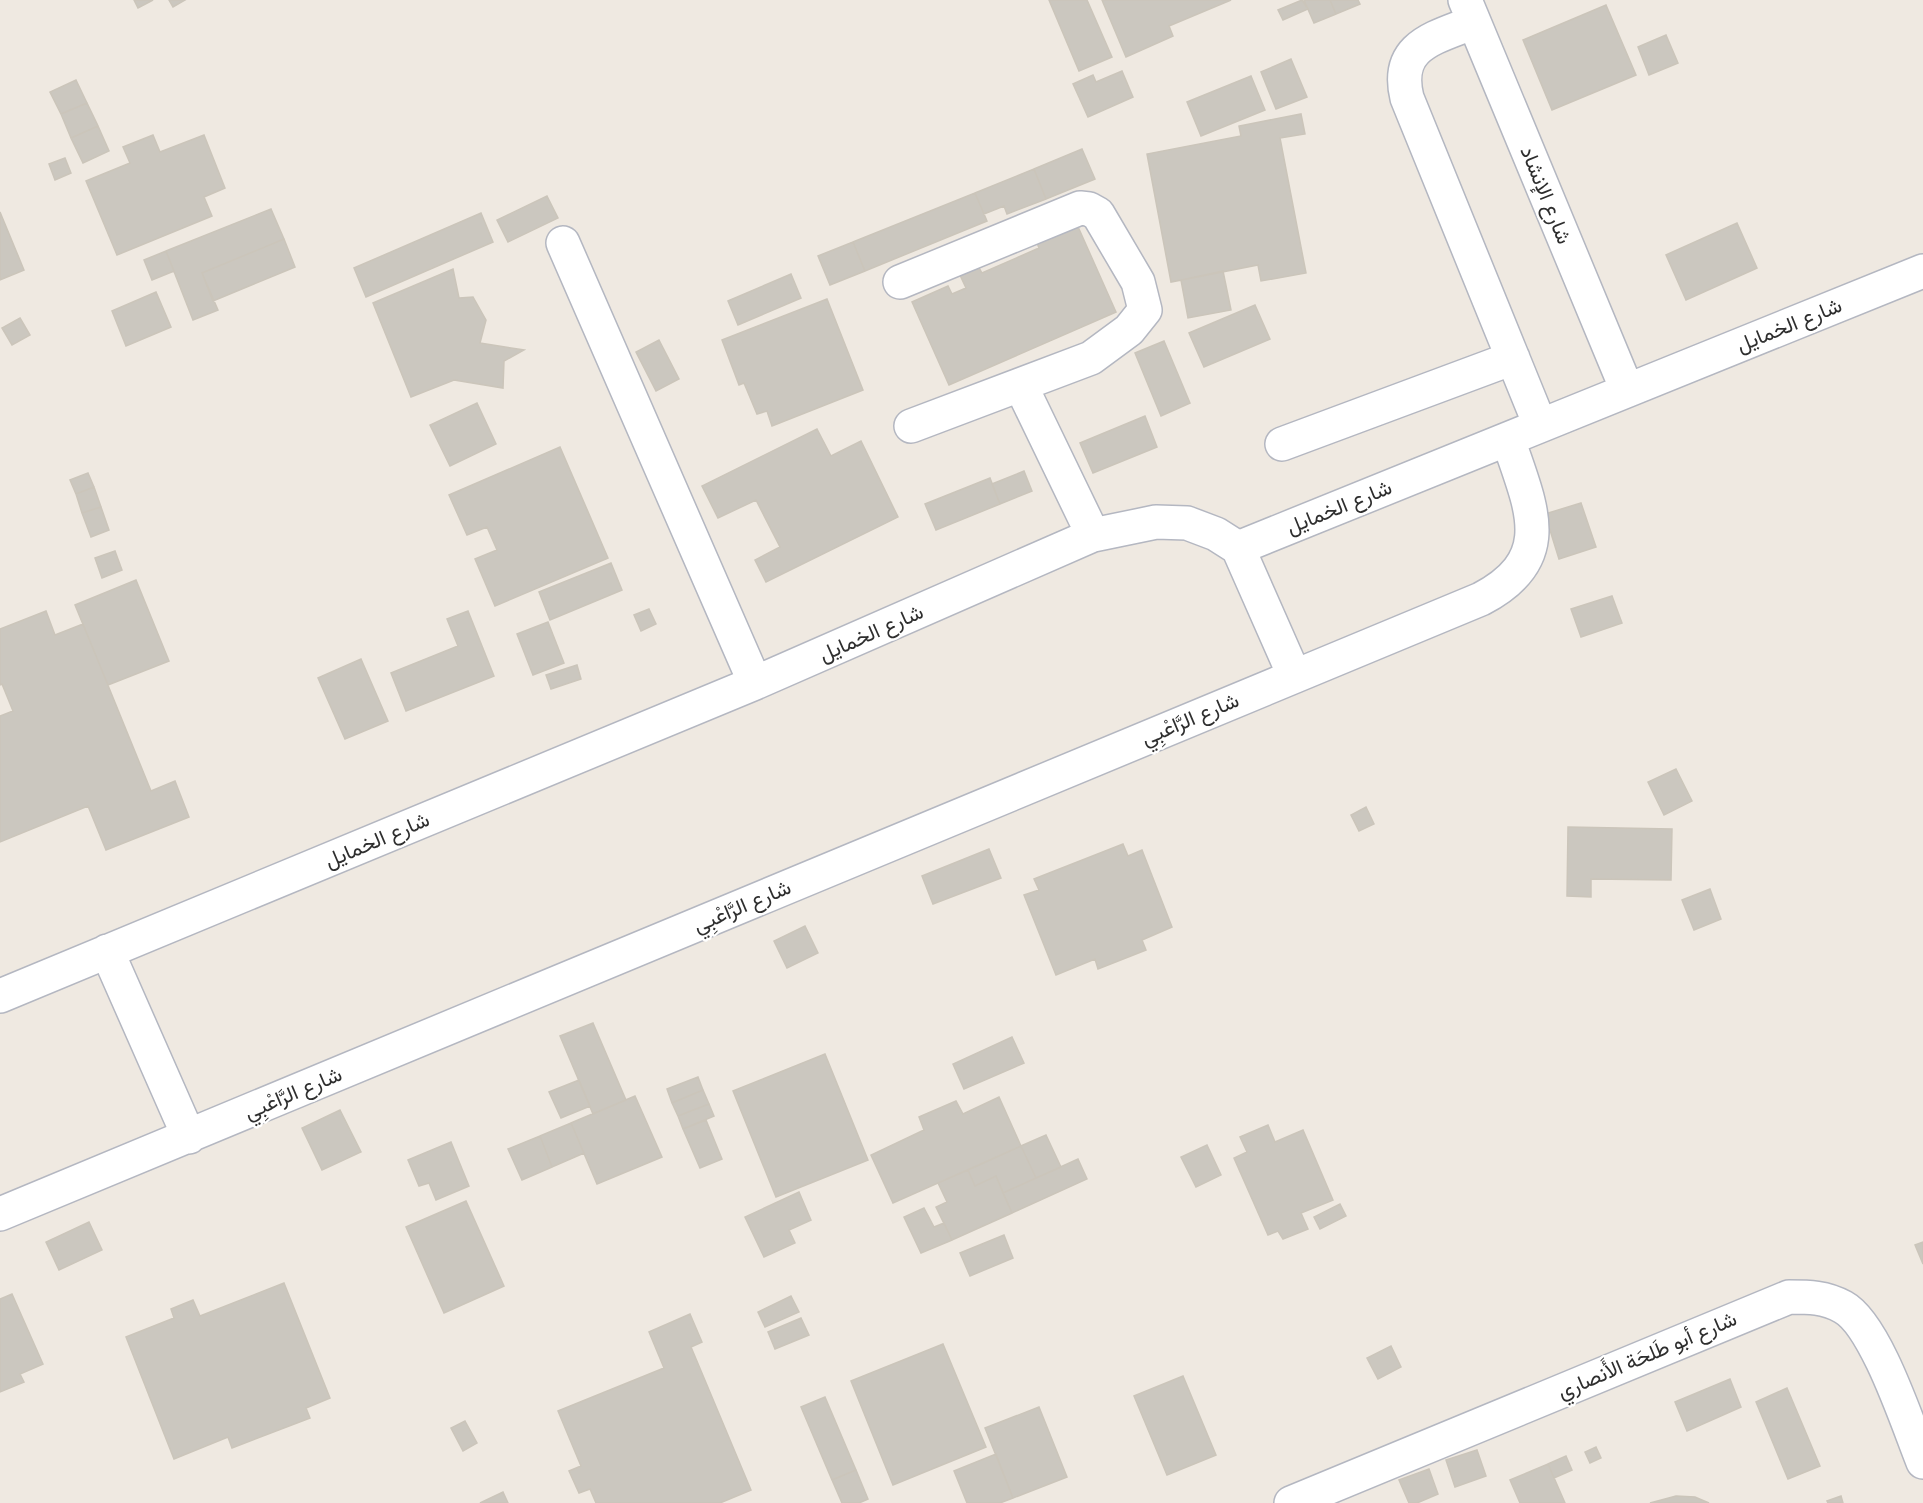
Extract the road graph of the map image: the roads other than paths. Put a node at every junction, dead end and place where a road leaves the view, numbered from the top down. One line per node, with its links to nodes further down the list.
1 (1470, 11): 5 (street); 7 (street, شارع الإنشاد)
2 (563, 243): 15 (street)
3 (1923, 271): 7 (street, شارع الخمايل)
4 (900, 282): 6 (street)
5 (1513, 358): 8 (street); 11 (street)
6 (1021, 386): 9 (street); 12 (street)
7 (1627, 390): 8 (street, شارع الخمايل)
8 (1540, 425): 10 (street, شارع الخمايل)
9 (911, 426)
10 (1508, 439): 13 (street, شارع الخمايل); 14 (street, شارع الرَّاعْبِي)
11 (1281, 444)
12 (1093, 535): 13 (street, شارع الخمايل); 15 (street, شارع الخمايل)
13 (1238, 548): 14 (street)
14 (1294, 675): 18 (street, شارع الرَّاعْبِي)
15 (755, 683): 16 (street, شارع الخمايل)
16 (107, 951): 17 (street, شارع الخمايل); 18 (street)
17 (0, 996)
18 (189, 1137): 19 (street, شارع الرَّاعْبِي)
19 (0, 1214)
20 (1923, 1462): 21 (street, شارع أبو طَلحَة الأَنصاري)
21 (1291, 1503)

